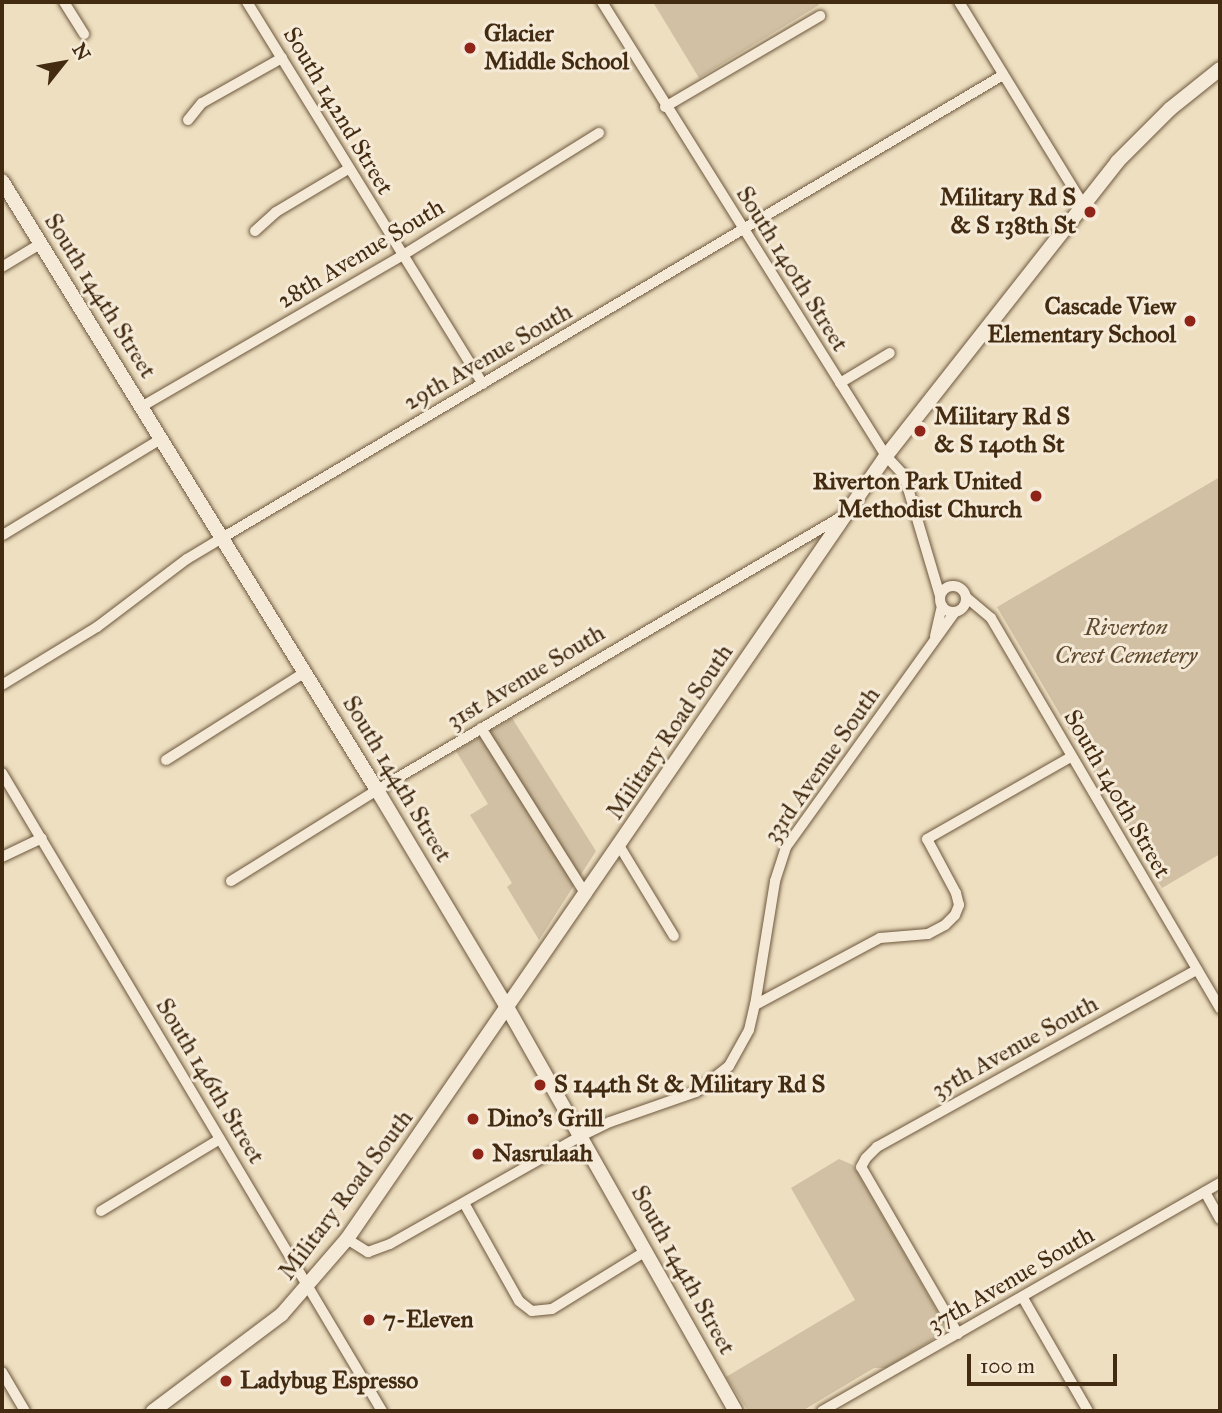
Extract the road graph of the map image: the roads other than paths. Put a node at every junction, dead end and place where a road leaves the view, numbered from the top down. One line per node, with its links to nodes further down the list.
1 (64, 2): 6 (street)
2 (247, 2): 7 (street, South 142nd Street)
3 (601, 2): 10 (street, South 140th Street)
4 (959, 2): 9 (street)
5 (820, 16): 10 (street)
6 (84, 34)
7 (282, 58): 11 (street); 13 (street, South 142nd Street)
8 (1220, 69): 15 (street, Military Road South)
9 (1003, 75): 15 (street); 16 (street, 29th Avenue South)
10 (665, 107): 16 (street, South 140th Street)
11 (188, 120)
12 (600, 133): 19 (street, 28th Avenue South)
13 (348, 169): 17 (street); 19 (street, South 142nd Street)
14 (2, 181): 18 (street, South 144th Street)
15 (1082, 202): 26 (street, Military Road South)
16 (743, 231): 22 (street, South 140th Street); 23 (street, 29th Avenue South)
17 (255, 232)
18 (40, 244): 20 (street); 24 (street, South 144th Street)
19 (403, 255): 23 (street, South 142nd Street); 24 (street, 28th Avenue South)
20 (2, 267)
21 (890, 353): 22 (street)
22 (839, 383): 26 (street, South 140th Street)
23 (483, 384): 29 (street, 29th Avenue South)
24 (141, 407): 25 (street, South 144th Street)
25 (161, 439): 28 (street); 29 (street, South 144th Street)
26 (886, 456): 27 (street, Military Road South); 30 (street, South 140th Street)
27 (846, 513): 37 (street, 31st Avenue South); 43 (street, Military Road South)
28 (3, 535)
29 (222, 538): 35 (street, South 144th Street); 36 (street, 29th Avenue South)
30 (932, 564): 31 (street, South 140th Street); 32 (street, South 140th Street)
31 (949, 587): 32 (street); 33 (street)
32 (941, 601): 33 (street); 34 (street, 33rd Avenue South)
33 (964, 605): 34 (street, 33rd Avenue South); 38 (street, South 140th Street)
34 (934, 642): 50 (street, 33rd Avenue South)
35 (305, 673): 39 (street); 41 (street, South 144th Street)
36 (2, 685)
37 (481, 728): 41 (street, 31st Avenue South); 46 (street)
38 (1071, 757): 48 (street, South 140th Street); 50 (street)
39 (166, 760)
40 (2, 772): 42 (street, South 146th Street)
41 (377, 790): 45 (street, 31st Avenue South); 51 (street, South 144th Street)
42 (42, 838): 44 (street); 54 (street, South 146th Street)
43 (620, 847): 46 (street, Military Road South); 47 (street)
44 (2, 857)
45 (231, 881)
46 (586, 894): 51 (street, Military Road South)
47 (674, 936)
48 (1196, 970): 49 (street, South 140th Street); 64 (street, 35th Avenue South)
49 (1215, 989): 52 (street, South 140th Street)
50 (755, 1005): 53 (street, 33rd Avenue South)
51 (507, 1007): 53 (street, South 144th Street); 60 (street, Military Road South)
52 (1220, 1009)
53 (581, 1136): 57 (street, 33rd Avenue South); 61 (street, South 144th Street)
54 (220, 1139): 58 (street); 62 (street, South 146th Street)
55 (1220, 1183): 56 (street, 37th Avenue South)
56 (1205, 1192): 59 (street); 63 (street, 37th Avenue South)
57 (464, 1203): 60 (street, 33rd Avenue South); 61 (street)
58 (101, 1211)
59 (1220, 1219)
60 (347, 1239): 62 (street, Military Road South)
61 (646, 1251): 69 (street, South 144th Street)
62 (309, 1287): 67 (street, Military Road South); 68 (street, South 146th Street)
63 (1023, 1298): 64 (street, 37th Avenue South); 71 (street)
64 (958, 1334): 70 (street, 37th Avenue South)
65 (2, 1372): 66 (street)
66 (25, 1411)
67 (153, 1411)
68 (382, 1411)
69 (736, 1411)
70 (822, 1411)
71 (1087, 1411)

